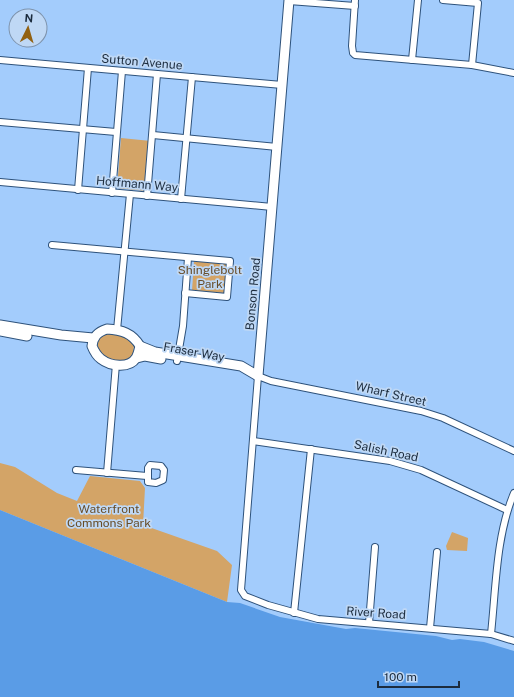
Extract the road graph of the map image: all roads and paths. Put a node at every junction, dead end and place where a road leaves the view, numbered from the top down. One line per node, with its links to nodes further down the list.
1 (289, 0): 4 (street); 13 (street, Bonson Road)
2 (418, 0): 6 (street)
3 (443, 0): 7 (street)
4 (355, 3): 6 (street)
5 (0, 60): 8 (street, Sutton Avenue)
6 (412, 60): 7 (street)
7 (472, 65): 10 (street)
8 (88, 68): 9 (street, Sutton Avenue); 15 (street)
9 (122, 71): 11 (street, Sutton Avenue); 16 (street)
10 (514, 73)
11 (157, 74): 12 (street, Sutton Avenue); 17 (street)
12 (192, 77): 13 (street, Sutton Avenue); 18 (street)
13 (282, 85): 19 (street, Bonson Road)
14 (0, 122): 15 (street)
15 (83, 129): 16 (street); 21 (street)
16 (116, 132): 22 (street)
17 (153, 135): 18 (street); 24 (street)
18 (187, 138): 19 (street); 25 (street)
19 (277, 147): 26 (street, Bonson Road)
20 (0, 182): 21 (street, Hoffmann Way)
21 (78, 190): 22 (street, Hoffmann Way)
22 (112, 193): 23 (street, Hoffmann Way)
23 (130, 194): 24 (street, Hoffmann Way); 28 (street)
24 (147, 196): 25 (street, Hoffmann Way)
25 (181, 199): 26 (street, Hoffmann Way)
26 (272, 207): 39 (street, Bonson Road)
27 (52, 245): 28 (street)
28 (125, 252): 29 (street); 32 (street)
29 (188, 258): 30 (street); 30 (street)
30 (185, 293): 37 (street)
31 (0, 325): 34 (street)
32 (117, 330): 34 (street); 35 (street)
33 (0, 331): 34 (street)
34 (92, 342): 38 (street)
35 (140, 346): 36 (street); 37 (street, Fraser Way)
36 (137, 358): 37 (street, Fraser Way); 38 (street)
37 (178, 359): 39 (street, Fraser Way)
38 (116, 364): 44 (street)
39 (258, 376): 40 (street, Bonson Road); 42 (street, Wharf Street)
40 (252, 441): 41 (street, Salish Road); 50 (street, Bonson Road)
41 (311, 449): 47 (street, Salish Road); 51 (street)
42 (514, 451)
43 (76, 470): 44 (street)
44 (106, 473): 45 (street)
45 (147, 476)
46 (514, 493): 47 (street)
47 (507, 510): 54 (street)
48 (375, 547): 52 (street)
49 (438, 552): 53 (street)
50 (240, 590): 51 (street, River Road)
51 (294, 613): 52 (street, River Road)
52 (369, 623): 53 (street, River Road)
53 (430, 628): 54 (street, River Road)
54 (491, 634): 55 (street, River Road)
55 (514, 641)

